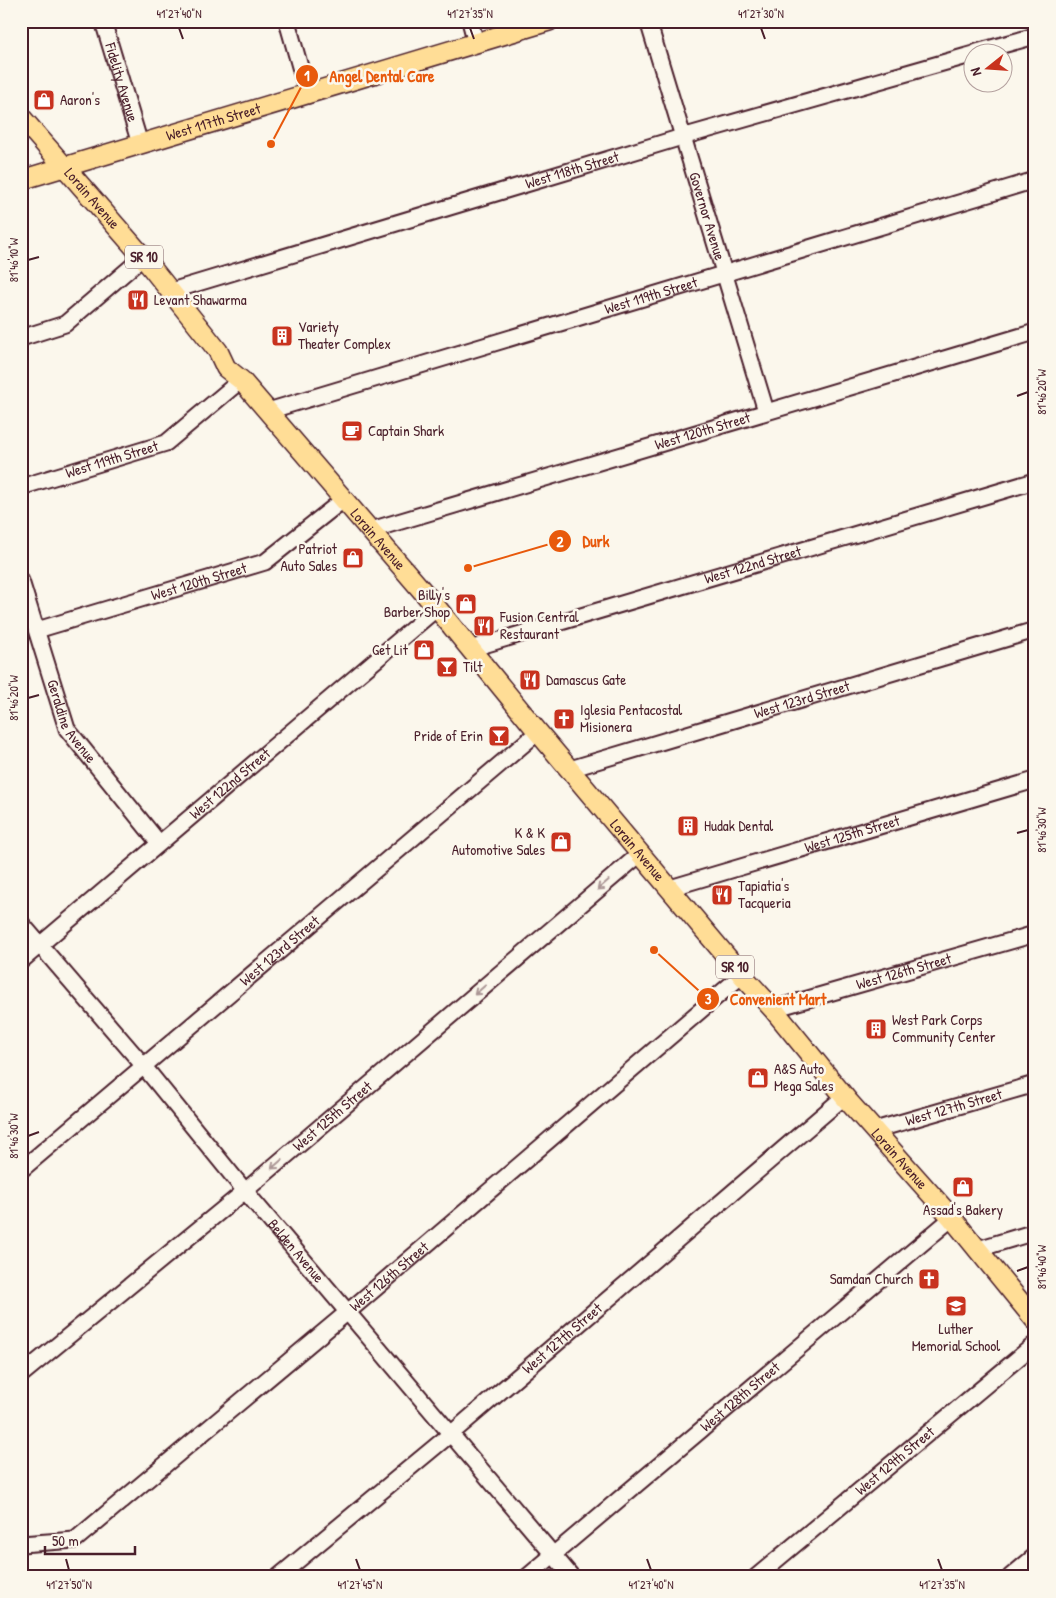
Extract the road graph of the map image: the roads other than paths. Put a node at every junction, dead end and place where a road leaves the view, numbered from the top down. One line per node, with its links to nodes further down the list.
1 (103, 21): 13 (street, Fidelity Avenue)
2 (287, 21): 10 (street)
3 (470, 21): 8 (street)
4 (549, 21): 8 (main road, West 117th Street)
5 (648, 21): 12 (street, Governor Avenue)
6 (1035, 36): 7 (street)
7 (1014, 42)
8 (476, 43): 10 (main road, West 117th Street)
9 (964, 57): 12 (street, West 118th Street)
10 (308, 95): 13 (main road, West 117th Street)
11 (21, 117): 14 (main road, Lorain Avenue / SR 10)
12 (682, 137): 18 (street, Governor Avenue); 19 (street, West 118th Street)
13 (140, 144): 14 (main road, West 117th Street)
14 (64, 167): 15 (main road, West 117th Street); 17 (main road, Lorain Avenue / SR 10)
15 (21, 180)
16 (1035, 180): 18 (street, West 119th Street)
17 (143, 256): 19 (main road, Lorain Avenue / SR 10); 21 (street)
18 (724, 274): 23 (street, West 119th Street); 24 (street, Governor Avenue)
19 (171, 291): 22 (main road, Lorain Avenue / SR 10)
20 (1035, 332): 24 (street, West 120th Street)
21 (21, 338)
22 (241, 380): 23 (main road, Lorain Avenue / SR 10); 26 (street, West 119th Street)
23 (268, 411): 27 (main road, Lorain Avenue / SR 10)
24 (766, 411): 28 (street, West 120th Street)
25 (1035, 481): 33 (street, West 122nd Street)
26 (21, 487)
27 (343, 500): 28 (main road, Lorain Avenue / SR 10); 31 (street, West 120th Street)
28 (371, 530): 30 (main road, Lorain Avenue / SR 10)
29 (21, 581): 31 (street, Geraldine Avenue)
30 (437, 608): 33 (main road, Lorain Avenue / SR 10); 37 (street, West 122nd Street)
31 (30, 624): 37 (street, Geraldine Avenue)
32 (1035, 630): 35 (street, West 123rd Street)
33 (470, 649): 34 (main road, Lorain Avenue / SR 10)
34 (538, 732): 35 (main road, Lorain Avenue / SR 10); 46 (street, West 123rd Street)
35 (570, 769): 38 (main road, Lorain Avenue / SR 10)
36 (1035, 780): 39 (street, West 125th Street)
37 (159, 843): 42 (street, West 122nd Street)
38 (640, 853): 39 (main road, Lorain Avenue / SR 10); 51 (street, West 125th Street, one-way to 51)
39 (670, 888): 44 (main road, Lorain Avenue / SR 10)
40 (21, 923): 42 (street, Belden Avenue)
41 (1035, 934): 45 (street, West 126th Street)
42 (41, 946): 43 (street, West 122nd Street); 46 (street, Belden Avenue)
43 (21, 961)
44 (742, 976): 45 (main road, Lorain Avenue / SR 10); 55 (street, West 126th Street)
45 (772, 1009): 48 (main road, Lorain Avenue / SR 10)
46 (144, 1066): 50 (street, West 123rd Street); 51 (street, Belden Avenue)
47 (1035, 1084): 49 (street, West 127th Street)
48 (845, 1096): 49 (main road, Lorain Avenue / SR 10); 59 (street, West 127th Street)
49 (875, 1130): 52 (main road, Lorain Avenue / SR 10)
50 (21, 1170)
51 (245, 1191): 55 (street, Belden Avenue); 58 (street, West 125th Street)
52 (952, 1218): 54 (main road, Lorain Avenue / SR 10); 61 (street, West 128th Street)
53 (1035, 1232): 54 (street)
54 (978, 1249): 56 (main road, Lorain Avenue / SR 10)
55 (347, 1312): 59 (street, Belden Avenue); 60 (street, West 126th Street)
56 (1035, 1320)
57 (1035, 1344): 66 (street, West 129th Street)
58 (21, 1375)
59 (450, 1434): 61 (street, Belden Avenue); 63 (street, West 127th Street)
60 (21, 1544)
61 (554, 1555): 64 (street, West 128th Street); 65 (street, Belden Avenue)
62 (1035, 1556): 67 (street)
63 (278, 1577)
64 (527, 1577)
65 (572, 1577)
66 (756, 1577)
67 (1010, 1577)

